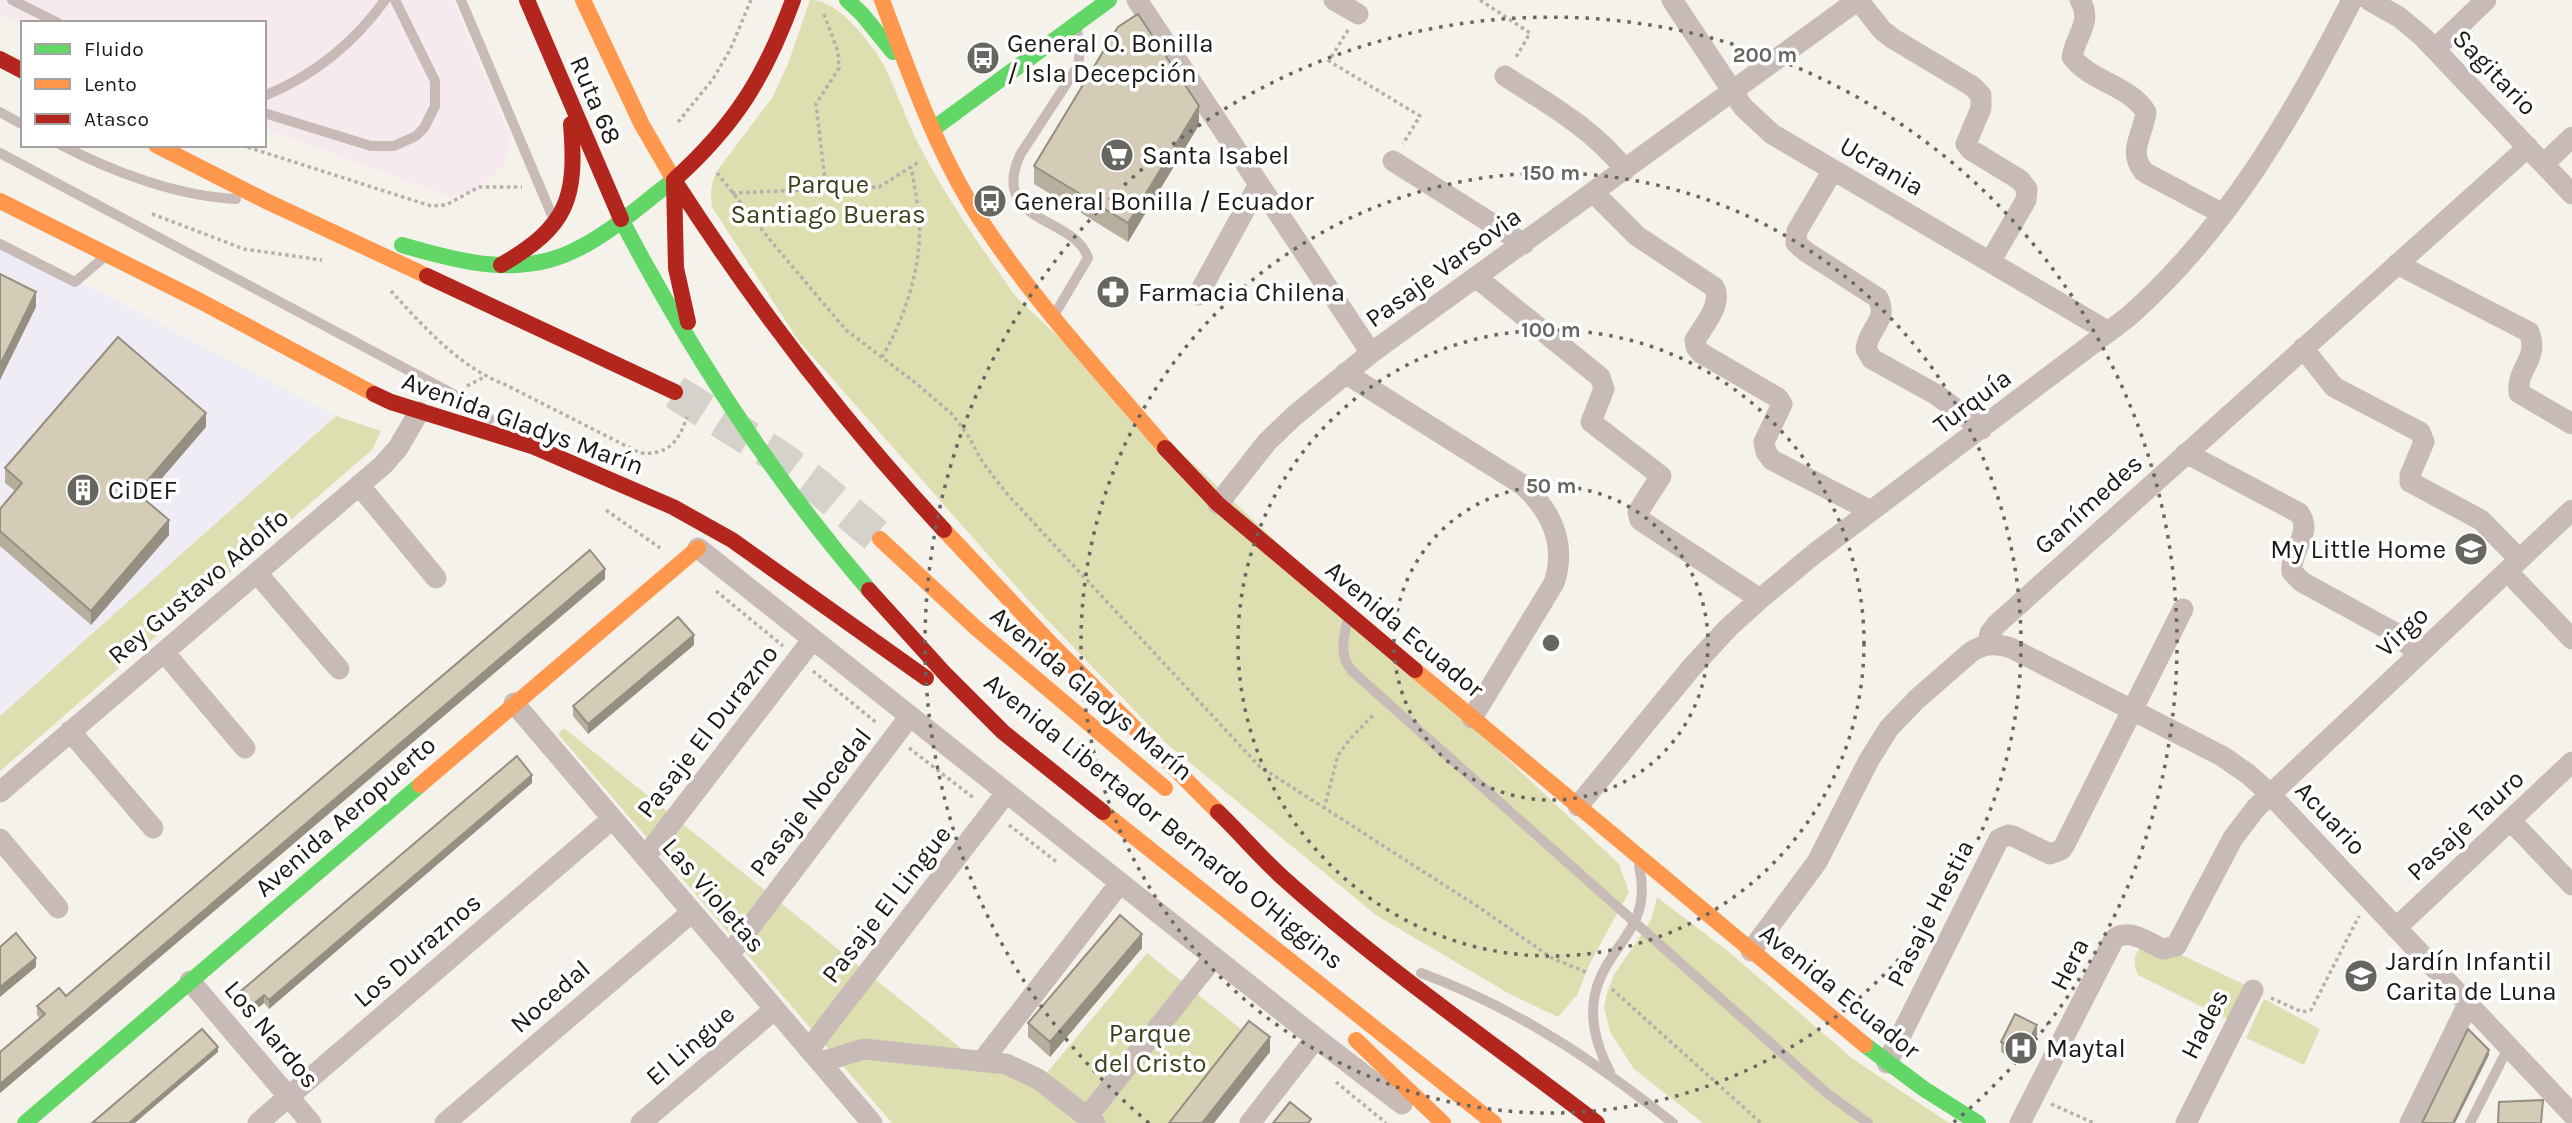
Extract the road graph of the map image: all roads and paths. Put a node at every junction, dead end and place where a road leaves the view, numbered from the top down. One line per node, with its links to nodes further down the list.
1 (12, 0): 23 (lane)
2 (385, 0): 31 (lane)
3 (395, 0): 34 (lane)
4 (461, 0): 53 (lane)
5 (527, 0): 32 (main road, Ruta 68)
6 (583, 0): 51 (main road, Ruta 68)
7 (751, 0): 35 (path)
8 (793, 0): 45 (main road)
9 (846, 0): 28 (main road, Avenida Ecuador)
10 (883, 0): 28 (main road, Avenida Ecuador)
11 (1109, 0): 24 (main road)
12 (1137, 0): 52 (street)
13 (1335, 0): 22 (street)
14 (1480, 0): 29 (path)
15 (1672, 0): 30 (street, Ucrania)
16 (1858, 0): 30 (street, Pasaje Varsovia); 69 (street)
17 (2080, 0): 61 (street)
18 (2352, 0): 61 (street, Turquía)
19 (2370, 0): 25 (street, Sagitario)
20 (2486, 0): 25 (street)
21 (821, 6): 54 (path)
22 (1358, 14): 46 (path)
23 (54, 21)
24 (1076, 24): 37 (main road); 75 (lane)
25 (2435, 49): 42 (street, Sagitario)
26 (0, 59): 27 (main road)
27 (21, 70)
28 (909, 73): 37 (main road, Avenida Ecuador)
29 (1505, 76): 49 (street)
30 (1732, 92): 49 (street, Pasaje Varsovia); 50 (street, Ucrania)
31 (266, 95)
32 (569, 101): 62 (main road, Ruta 68); 64 (main road)
33 (0, 112): 36 (lane)
34 (266, 114)
35 (678, 122)
36 (21, 124)
37 (933, 129): 43 (main road, Avenida Ecuador)
38 (2572, 137): 47 (street)
39 (66, 147): 59 (lane)
40 (160, 147): 59 (main road)
41 (247, 147): 53 (path)
42 (2528, 147): 47 (street, Sagitario); 70 (street, Ganímedes)
43 (941, 148): 48 (path); 75 (main road, Avenida Ecuador)
44 (0, 153): 87 (lane)
45 (704, 154): 51 (main road); 55 (path)
46 (1393, 161): 66 (street)
47 (2544, 164): 57 (street, Sagitario)
48 (911, 167): 54 (path); 79 (path)
49 (1625, 170): 56 (street, Pasaje Varsovia)
50 (1833, 170): 69 (street, Ucrania); 86 (street)
51 (674, 180): 62 (main road); 82 (main road); 129 (main road, Avenida Libertador Bernardo O'Higgins)
52 (1259, 184): 74 (street); 78 (street)
53 (540, 187): 64 (lane)
54 (826, 189): 55 (path)
55 (732, 193): 79 (path)
56 (1594, 193): 66 (street, Pasaje Varsovia); 93 (street)
57 (2572, 194)
58 (0, 201): 67 (main road, Avenida Gladys Marín)
59 (266, 201): 63 (main road)
60 (148, 213): 68 (path)
61 (2223, 214): 76 (street, Turquía)
62 (621, 219): 71 (main road); 82 (main road, Avenida Libertador Bernardo O'Higgins)
63 (314, 223): 71 (main road); 83 (main road)
64 (556, 224): 71 (main road)
65 (0, 244): 67 (lane)
66 (1524, 244): 72 (street, Pasaje Varsovia)
67 (107, 254): 84 (main road, Avenida Gladys Marín)
68 (330, 261)
69 (1990, 262): 76 (street, Ucrania)
70 (2397, 264): 77 (street, Ganímedes); 85 (street)
71 (501, 265)
72 (1477, 278): 78 (street, Pasaje Varsovia); 100 (street)
73 (390, 290): 81 (path)
74 (1198, 295)
75 (1053, 317): 91 (main road, Avenida Ecuador)
76 (2109, 332): 86 (street, Turquía)
77 (2303, 348): 88 (street, Ganímedes); 97 (street)
78 (1371, 353): 80 (street, Pasaje Varsovia)
79 (881, 357): 122 (path)
80 (1346, 373): 91 (street, Pasaje Varsovia); 113 (street)
81 (484, 376)
82 (709, 376): 115 (main road, Avenida Libertador Bernardo O'Higgins)
83 (675, 392)
84 (419, 412): 87 (main road, Avenida Gladys Marín); 90 (street, Rey Gustavo Adolfo)
85 (2572, 424)
86 (1982, 429): 93 (street, Turquía)
87 (532, 446): 89 (main road, Avenida Gladys Marín)
88 (2186, 453): 105 (street, Ganímedes); 107 (street)
89 (582, 467): 94 (main road); 115 (main road, Avenida Gladys Marín)
90 (359, 485): 98 (street, Rey Gustavo Adolfo); 99 (street)
91 (1218, 504): 102 (main road, Avenida Ecuador)
92 (2572, 510): 97 (street, Virgo)
93 (1871, 512): 100 (street, Turquía)
94 (666, 522)
95 (880, 539): 129 (main road, Avenida Gladys Marín)
96 (690, 541): 103 (street); 110 (main road, Avenida Aeropuerto)
97 (2513, 565): 104 (street); 107 (street, Virgo)
98 (257, 573): 106 (street, Rey Gustavo Adolfo); 108 (street)
99 (436, 578)
100 (1760, 598): 121 (street, Turquía)
101 (2183, 609): 111 (street)
102 (1349, 614): 109 (lane); 113 (main road, Avenida Ecuador)
103 (813, 639): 112 (street); 128 (street, Pasaje El Durazno)
104 (2572, 639)
105 (1988, 644): 111 (street, Acuario); 138 (street, Ganímedes)
106 (163, 652): 114 (street, Rey Gustavo Adolfo); 116 (street)
107 (2418, 654): 120 (street, Virgo)
108 (339, 669)
109 (1386, 702): 122 (path); 136 (lane)
110 (514, 703): 123 (street, Las Violetas); 143 (main road, Avenida Aeropuerto)
111 (2133, 710): 120 (street, Acuario); 153 (street, Pasaje Hestia)
112 (910, 716): 119 (street); 139 (street, Pasaje Nocedal)
113 (1472, 718): 121 (main road, Avenida Ecuador)
114 (70, 731): 118 (street, Rey Gustavo Adolfo); 125 (street)
115 (1003, 733): 132 (main road, Avenida Libertador Bernardo O'Higgins)
116 (246, 748)
117 (2572, 762): 124 (street, Pasaje Tauro)
118 (0, 792)
119 (1006, 793): 130 (street); 151 (street, Pasaje El Lingue)
120 (2270, 794): 137 (street, Acuario); 172 (street, Hera)
121 (1578, 806): 127 (main road, Avenida Ecuador)
122 (1324, 809): 142 (path)
123 (612, 819): 128 (street, Las Violetas); 155 (street, Los Duraznos)
124 (2511, 821): 131 (street); 137 (street, Pasaje Tauro)
125 (153, 828)
126 (0, 839): 133 (street)
127 (1635, 853): 136 (lane); 138 (main road, Avenida Ecuador)
128 (645, 857): 134 (street, Las Violetas)
129 (1279, 875): 141 (main road, Avenida Libertador Bernardo O'Higgins)
130 (1120, 883): 140 (street); 152 (street)
131 (2572, 885)
132 (1213, 901): 144 (main road); 166 (main road, Avenida Libertador Bernardo O'Higgins)
133 (58, 908)
134 (692, 912): 139 (street, Las Violetas); 163 (street, Nocedal)
135 (2360, 915): 145 (path, Hades)
136 (1636, 922): 142 (lane); 170 (lane)
137 (2396, 928): 146 (street, Acuario)
138 (1751, 951): 153 (main road, Avenida Ecuador)
139 (729, 955): 147 (street, Las Violetas)
140 (1214, 957): 149 (street); 158 (street)
141 (1381, 960): 154 (lane); 167 (main road, Avenida Libertador Bernardo O'Higgins)
142 (1601, 979): 154 (lane); 169 (path)
143 (190, 981): 155 (street, Los Nardos); 160 (main road, Avenida Aeropuerto)
144 (1294, 985)
145 (2253, 990): 173 (street, Hades)
146 (2468, 1004): 150 (street, Acuario); 174 (street)
147 (775, 1009): 151 (street, Las Violetas); 164 (street, El Lingue)
148 (1343, 1029): 159 (main road)
149 (1316, 1038): 159 (street); 165 (street)
150 (2508, 1048): 156 (street, Acuario); 175 (lane)
151 (815, 1056): 152 (street); 157 (street, Las Violetas)
152 (983, 1060): 158 (street)
153 (1887, 1063): 171 (main road, Avenida Ecuador)
154 (1611, 1075): 168 (lane)
155 (289, 1096): 161 (street, Los Duraznos); 162 (street, Los Nardos)
156 (2572, 1114)
157 (859, 1118)
158 (1091, 1120)
159 (1429, 1122)
160 (25, 1123)
161 (258, 1123)
162 (311, 1123)
163 (445, 1123)
164 (642, 1123)
165 (1250, 1123)
166 (1494, 1123)
167 (1597, 1123)
168 (1673, 1123)
169 (1762, 1123)
170 (1868, 1123)
171 (1978, 1123)
172 (2020, 1123)
173 (2186, 1123)
174 (2410, 1123)
175 (2470, 1123)

